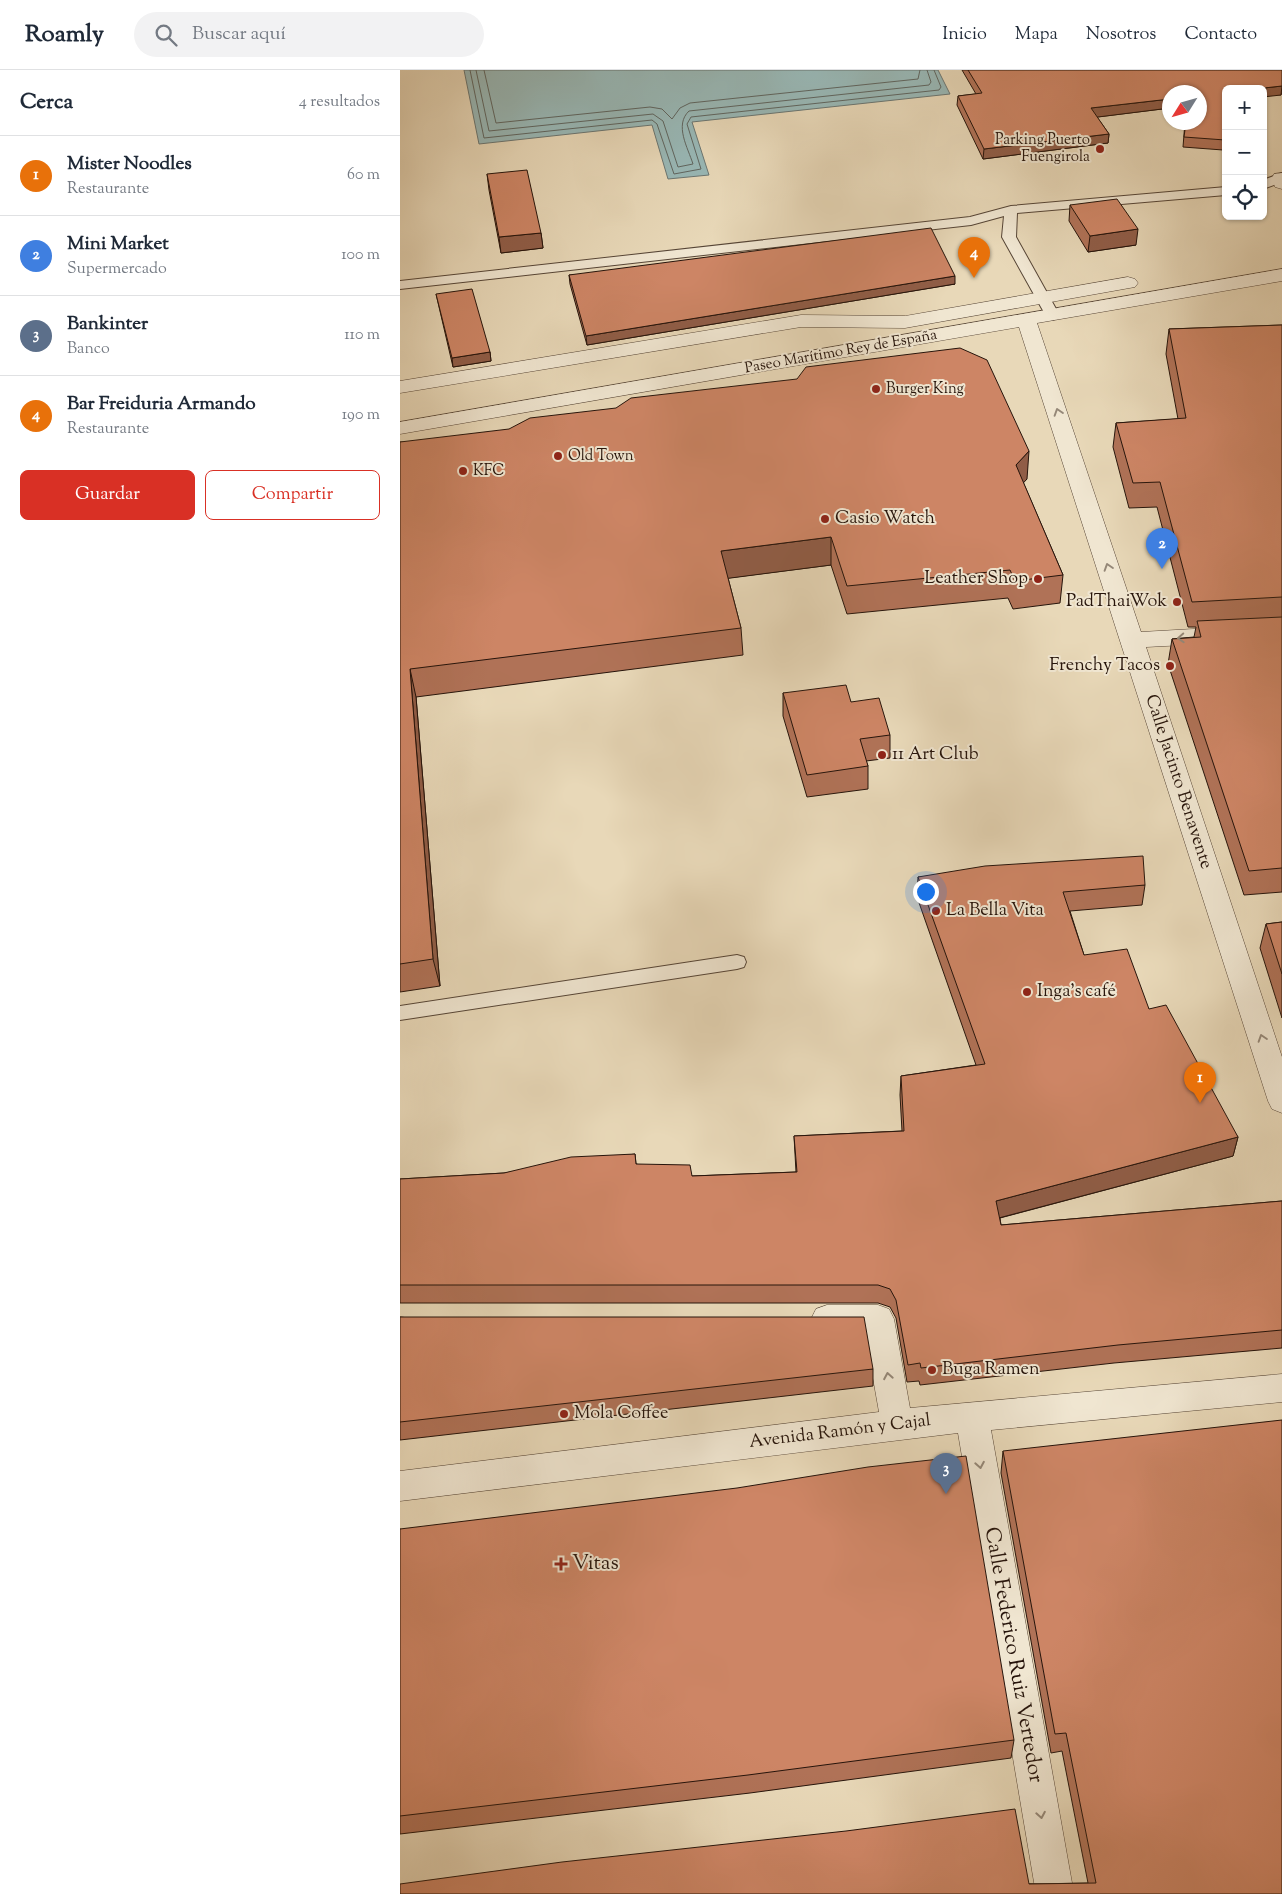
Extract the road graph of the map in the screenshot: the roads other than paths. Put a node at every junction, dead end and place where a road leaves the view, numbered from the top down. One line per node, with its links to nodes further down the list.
1 (1282, 179): 2 (lane)
2 (1267, 184)
3 (1222, 191): 4 (lane)
4 (1011, 210): 7 (lane); 8 (lane)
5 (1282, 256): 8 (street)
6 (1282, 275): 9 (street, Paseo Marítimo Rey de España)
7 (400, 285)
8 (1043, 297): 9 (lane); 11 (street)
9 (1053, 316): 10 (street, Paseo Marítimo Rey de España)
10 (1026, 320): 12 (street, Paseo Marítimo Rey de España); 14 (street, Calle Jacinto Benavente, one-way to 10)
11 (400, 387)
12 (400, 428)
13 (1282, 632): 14 (street, one-way to 14)
14 (1132, 640): 17 (street, Calle Jacinto Benavente, one-way to 14)
15 (737, 962): 16 (lane)
16 (400, 1013)
17 (1282, 1101)
18 (799, 1319): 21 (street, one-way to 18)
19 (1282, 1388): 20 (street, Avenida Ramón y Cajal)
20 (972, 1417): 21 (street, Avenida Ramón y Cajal); 23 (street, Calle Federico Ruiz Vertedor, one-way to 23)
21 (897, 1424): 22 (street, Avenida Ramón y Cajal)
22 (400, 1486)
23 (1055, 1894)

